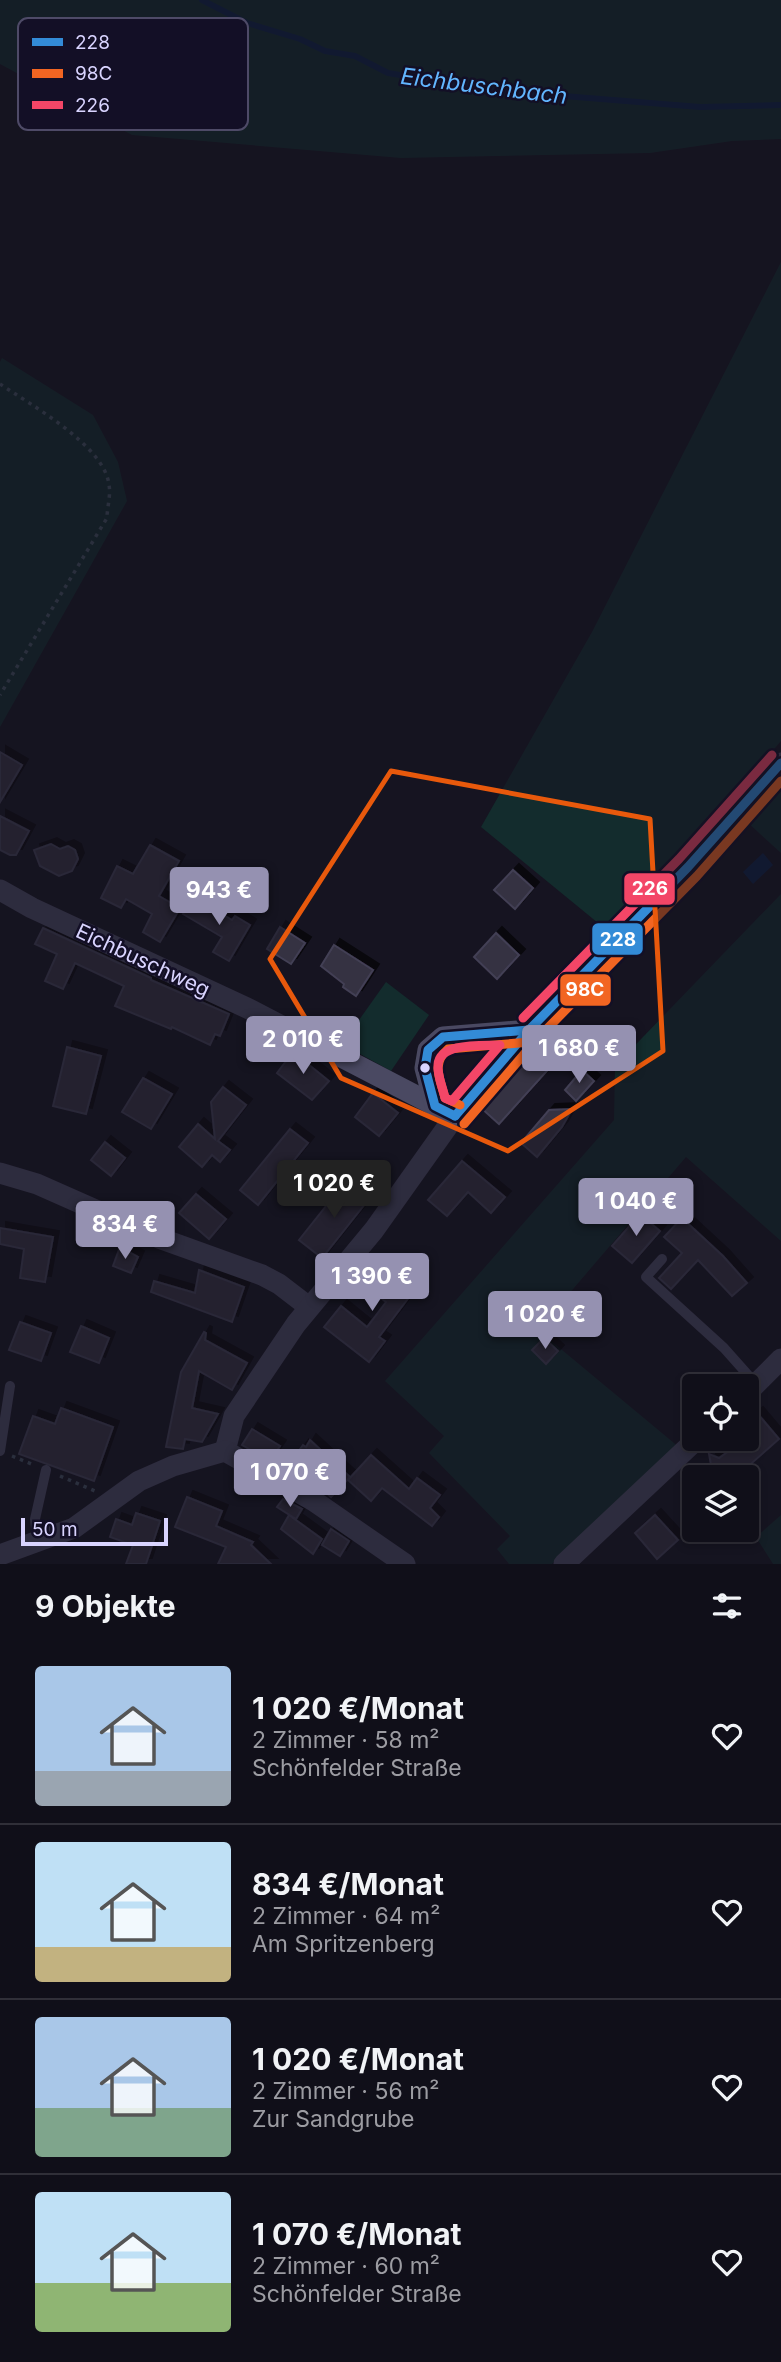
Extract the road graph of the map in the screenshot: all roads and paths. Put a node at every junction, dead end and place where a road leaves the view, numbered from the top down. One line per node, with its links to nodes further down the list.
1 (0, 384): 2 (path)
2 (0, 695)
3 (781, 763): 5 (street)
4 (0, 890): 6 (street, Eichbuschweg)
5 (529, 1030): 6 (street); 7 (street)
6 (435, 1106): 7 (street, Eichbuschweg)
7 (455, 1116): 10 (street)
8 (0, 1173): 10 (street)
9 (662, 1259): 12 (lane)
10 (309, 1307): 16 (street)
11 (781, 1359): 13 (street)
12 (742, 1374)
13 (759, 1381)
14 (10, 1386): 15 (lane)
15 (0, 1451): 18 (path)
16 (225, 1451): 20 (street); 22 (street)
17 (684, 1451): 23 (street)
18 (46, 1470): 19 (path); 20 (lane)
19 (104, 1484)
20 (37, 1540): 21 (street)
21 (0, 1555)
22 (405, 1564)
23 (564, 1564)

